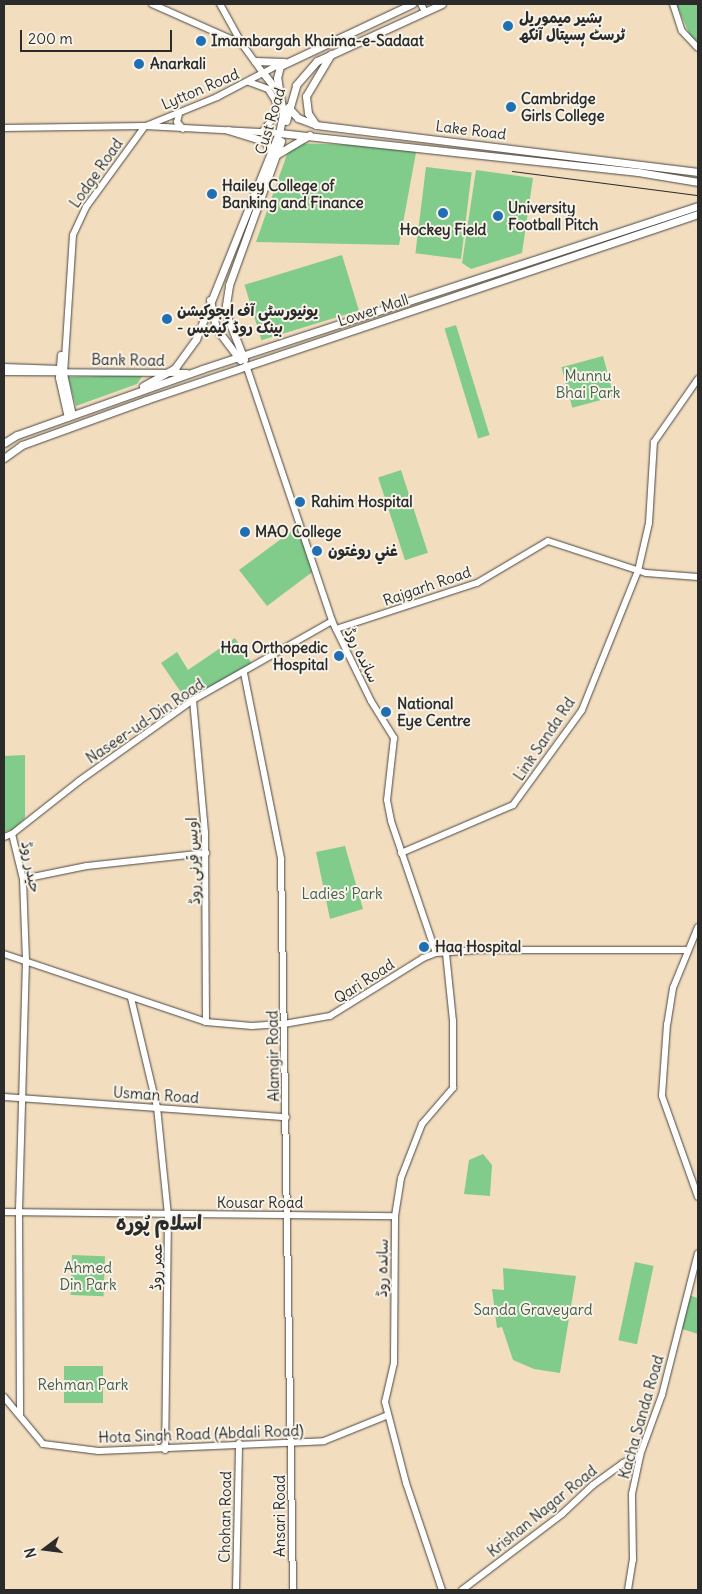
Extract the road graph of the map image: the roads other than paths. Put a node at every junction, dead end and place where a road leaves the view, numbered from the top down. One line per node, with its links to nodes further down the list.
1 (152, 4): 8 (main road)
2 (220, 4): 8 (main road)
3 (412, 4): 12 (main road)
4 (421, 4): 7 (main road)
5 (442, 4): 7 (main road)
6 (673, 4): 9 (main road)
7 (425, 12): 10 (main road, Cust Road)
8 (244, 46): 11 (main road)
9 (698, 48)
10 (332, 52): 16 (main road, Cust Road); 18 (main road)
11 (255, 61): 12 (main road); 13 (main road)
12 (284, 62): 13 (main road, Lytton Road); 15 (main road, Cust Road)
13 (264, 74): 14 (main road, Lytton Road); 15 (main road, Lake Road)
14 (250, 82): 17 (main road, Lytton Road); 23 (main road)
15 (281, 97): 16 (main road, Lake Road); 24 (main road, Cust Road)
16 (288, 109): 18 (main road, Lake Road); 24 (main road, Cust Road)
17 (179, 114): 19 (main road, Lytton Road); 21 (main road)
18 (316, 125): 27 (main road, Lake Road)
19 (145, 126): 20 (main road); 21 (main road); 35 (main road, Lodge Road)
20 (4, 128)
21 (183, 130): 22 (main road)
22 (228, 130): 23 (main road); 26 (main road)
23 (262, 132): 24 (main road)
24 (282, 133): 25 (main road); 26 (main road, Cust Road)
25 (312, 134): 26 (main road); 28 (main road)
26 (273, 154): 31 (main road, Cust Road); 32 (main road, Cust Road)
27 (698, 172)
28 (698, 182)
29 (698, 206): 32 (main road, Lower Mall)
30 (698, 214): 33 (main road, Lower Mall)
31 (210, 300): 32 (main road); 37 (main road, Cust Road)
32 (240, 356): 33 (main road); 38 (main road, Lower Mall)
33 (246, 365): 43 (main road, Lower Mall); 46 (main road, ساندہ روڈ)
34 (4, 367): 35 (main road, Bank Road)
35 (61, 371): 36 (main road, Bank Road); 37 (main road, Bank Road); 41 (main road, Lodge Road)
36 (4, 372)
37 (168, 373): 38 (main road, Bank Road); 40 (main road, Cust Road)
38 (191, 373): 40 (main road, Lower Mall)
39 (698, 379): 44 (main road, Link Sanda Rd)
40 (110, 401): 41 (main road, Lower Mall)
41 (70, 417): 42 (main road, Lower Mall)
42 (4, 443)
43 (4, 458)
44 (638, 571): 45 (main road); 47 (main road, Rajgarh Road); 53 (main road, Link Sanda Rd)
45 (698, 577)
46 (332, 621): 47 (main road, ساندہ روڈ); 48 (main road, Naseer-ud-Din Road)
47 (336, 629): 53 (main road, ساندہ روڈ)
48 (244, 673): 49 (main road, Naseer-ud-Din Road); 63 (main road, Alamgir Road)
49 (193, 700): 50 (main road, Naseer-ud-Din Road); 52 (main road, اویس قرنی روڈ)
50 (12, 834): 51 (main road, Naseer-ud-Din Road); 54 (main road, حیدر روڈ)
51 (4, 836)
52 (206, 853): 54 (main road); 62 (main road, اویس قرنی روڈ)
53 (401, 853): 59 (main road, ساندہ روڈ)
54 (23, 879): 60 (main road, حیدر روڈ)
55 (698, 927): 56 (main road)
56 (687, 950): 57 (main road, Qari Road); 68 (main road)
57 (446, 953): 59 (main road, Qari Road); 73 (main road, ساندہ روڈ)
58 (4, 954): 60 (main road, Qari Road)
59 (436, 954): 63 (main road, Qari Road)
60 (26, 960): 61 (main road, Qari Road); 65 (main road, حیدر روڈ)
61 (131, 998): 62 (main road, Qari Road); 66 (main road, عمر روڈ)
62 (206, 1022): 63 (main road, Qari Road)
63 (284, 1024): 67 (main road, Alamgir Road)
64 (4, 1097): 65 (main road, Usman Road)
65 (23, 1098): 66 (main road, Usman Road); 70 (main road, حیدر روڈ)
66 (157, 1107): 67 (main road, Usman Road); 71 (main road, عمر روڈ)
67 (286, 1117): 72 (main road, Alamgir Road)
68 (698, 1197)
69 (4, 1212): 70 (main road, Kousar Road)
70 (19, 1213): 71 (main road, Kousar Road); 76 (main road, حیدر روڈ)
71 (168, 1215): 72 (main road, Kousar Road); 80 (main road, عمر روڈ)
72 (289, 1216): 73 (main road, Kousar Road); 78 (main road, Alamgir Road)
73 (395, 1216): 77 (main road, ساندہ روڈ)
74 (698, 1253): 81 (main road, Kacha Sanda Road)
75 (4, 1397): 76 (main road, Hota Singh Road (Abdali Road))
76 (20, 1415): 80 (main road, Hota Singh Road (Abdali Road))
77 (386, 1416): 78 (main road, Hota Singh Road (Abdali Road)); 84 (main road, ساندہ روڈ)
78 (292, 1442): 79 (main road, Hota Singh Road (Abdali Road)); 83 (main road, Ansari Road)
79 (239, 1443): 80 (main road, Hota Singh Road (Abdali Road)); 82 (main road, Chohan Road)
80 (165, 1450)
81 (640, 1456): 85 (main road, Krishan Nagar Road); 86 (main road, Kacha Sanda Road)
82 (236, 1590)
83 (293, 1590)
84 (442, 1590)
85 (462, 1590)
86 (628, 1590)

